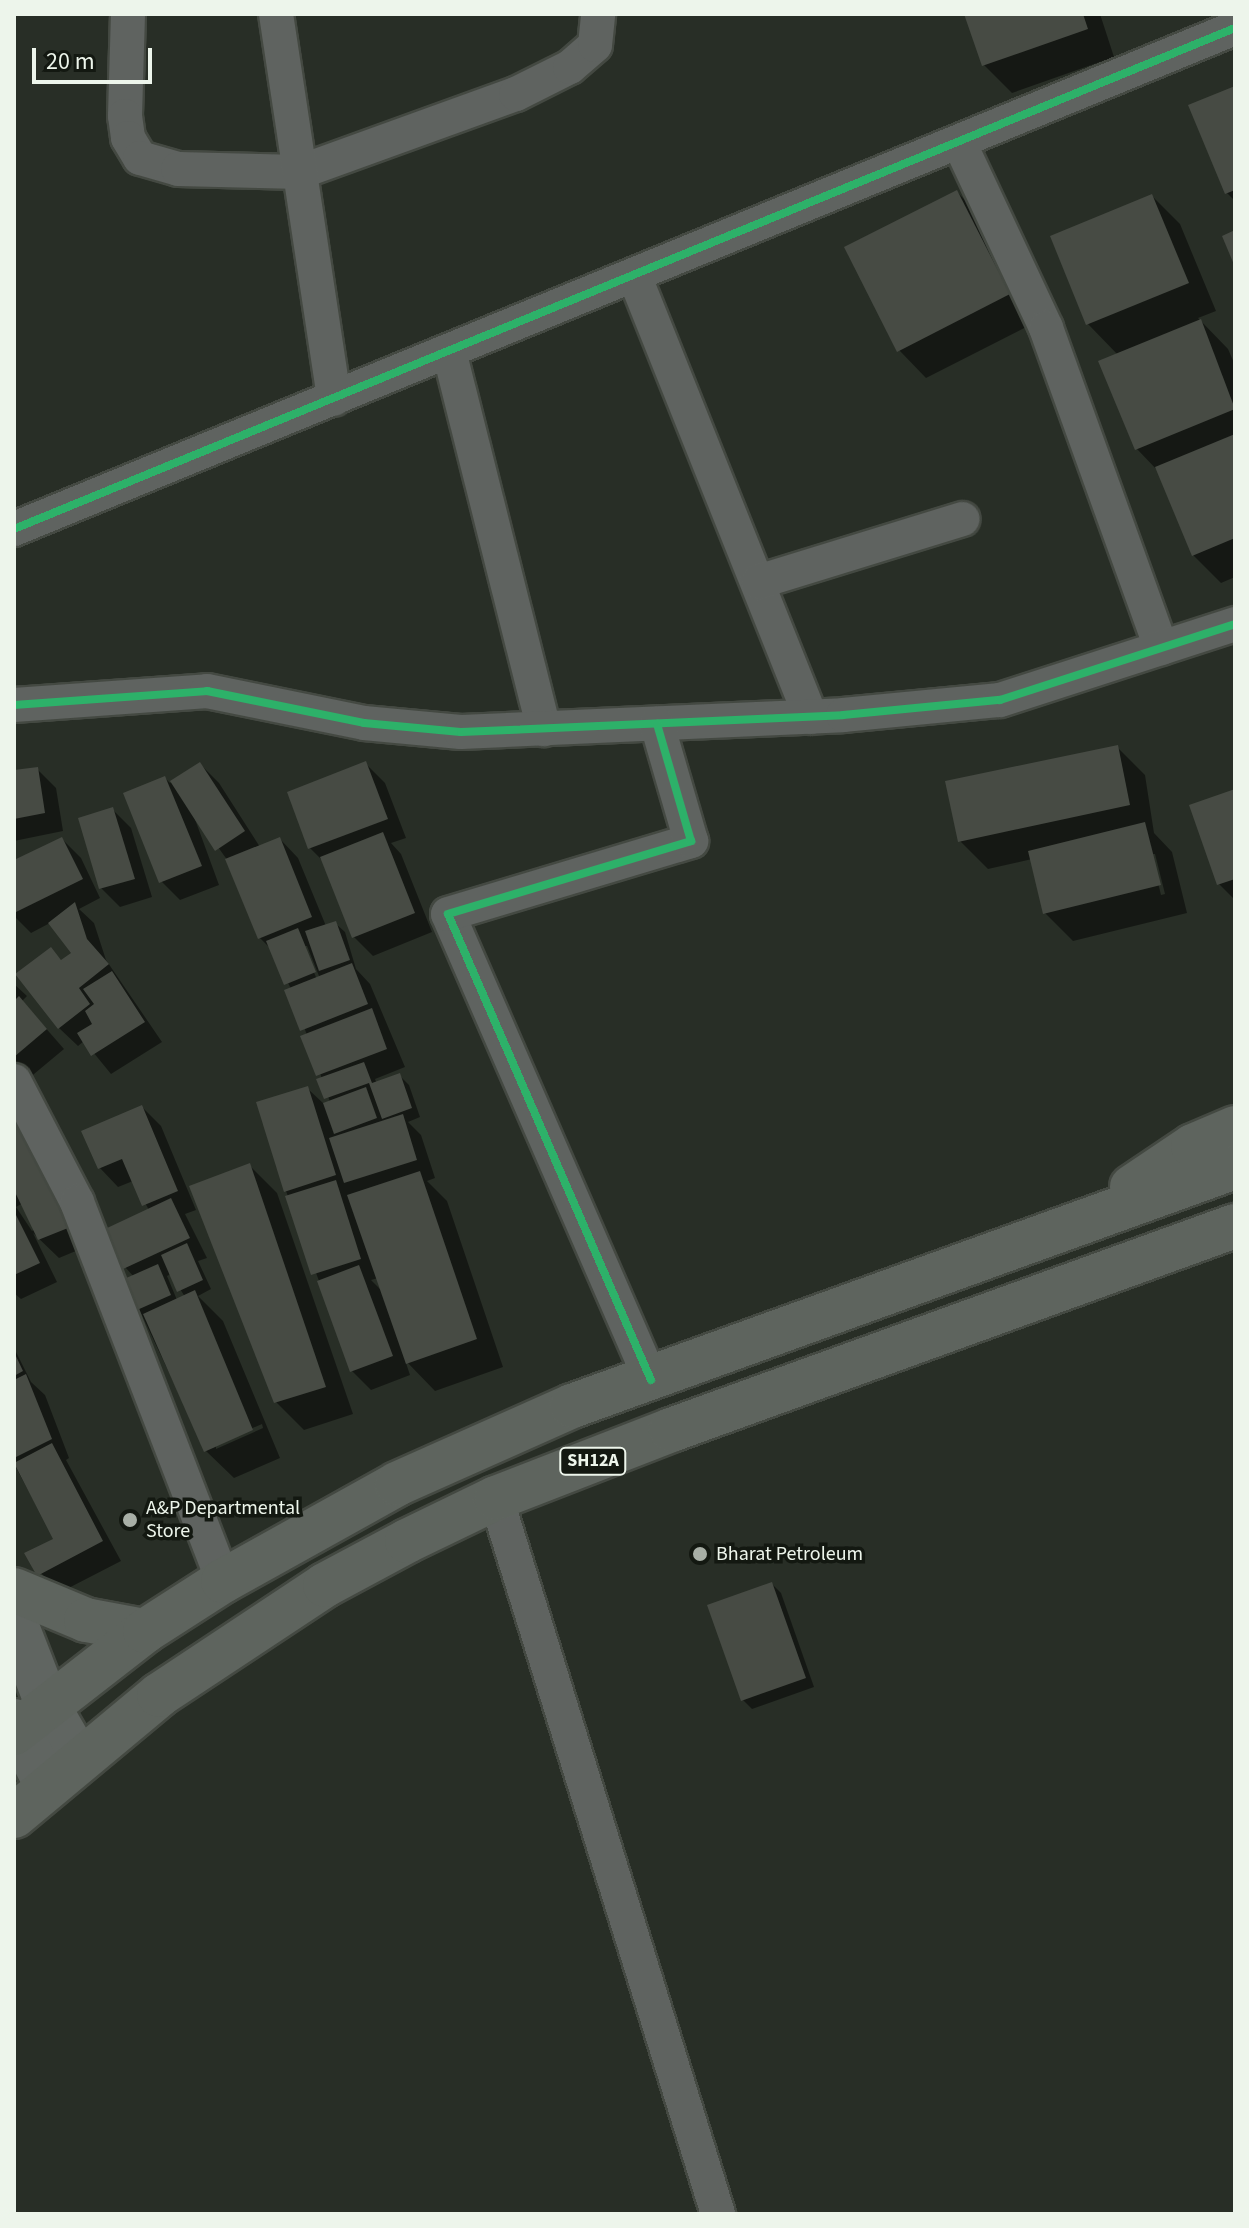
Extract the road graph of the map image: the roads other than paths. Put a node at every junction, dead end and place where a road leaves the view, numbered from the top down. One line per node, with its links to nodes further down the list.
1 (128, 14): 6 (street)
2 (276, 14): 6 (street)
3 (598, 14): 6 (street)
4 (1235, 28): 5 (street)
5 (959, 142): 7 (street); 14 (street)
6 (300, 172): 9 (street)
7 (634, 275): 8 (street); 12 (street)
8 (449, 351): 9 (street); 18 (street)
9 (334, 399): 11 (street)
10 (963, 519): 12 (street)
11 (14, 529)
12 (758, 582): 16 (street)
13 (1235, 624): 14 (street)
14 (1161, 648): 16 (street)
15 (14, 705): 18 (street)
16 (811, 717): 17 (street)
17 (657, 724): 18 (street); 24 (street)
18 (544, 729)
19 (14, 1081): 26 (street)
20 (1235, 1128): 22 (main road)
21 (1235, 1167): 22 (main road)
22 (1078, 1225): 24 (main road)
23 (1235, 1226): 25 (main road, SH12A)
24 (651, 1380): 26 (main road)
25 (496, 1498): 31 (main road, SH12A); 33 (street)
26 (223, 1581): 29 (main road)
27 (14, 1590): 29 (main road)
28 (14, 1619): 30 (main road)
29 (145, 1631): 30 (main road)
30 (23, 1723): 31 (main road)
31 (62, 1772): 32 (main road, SH12A)
32 (14, 1816)
33 (718, 2214)

